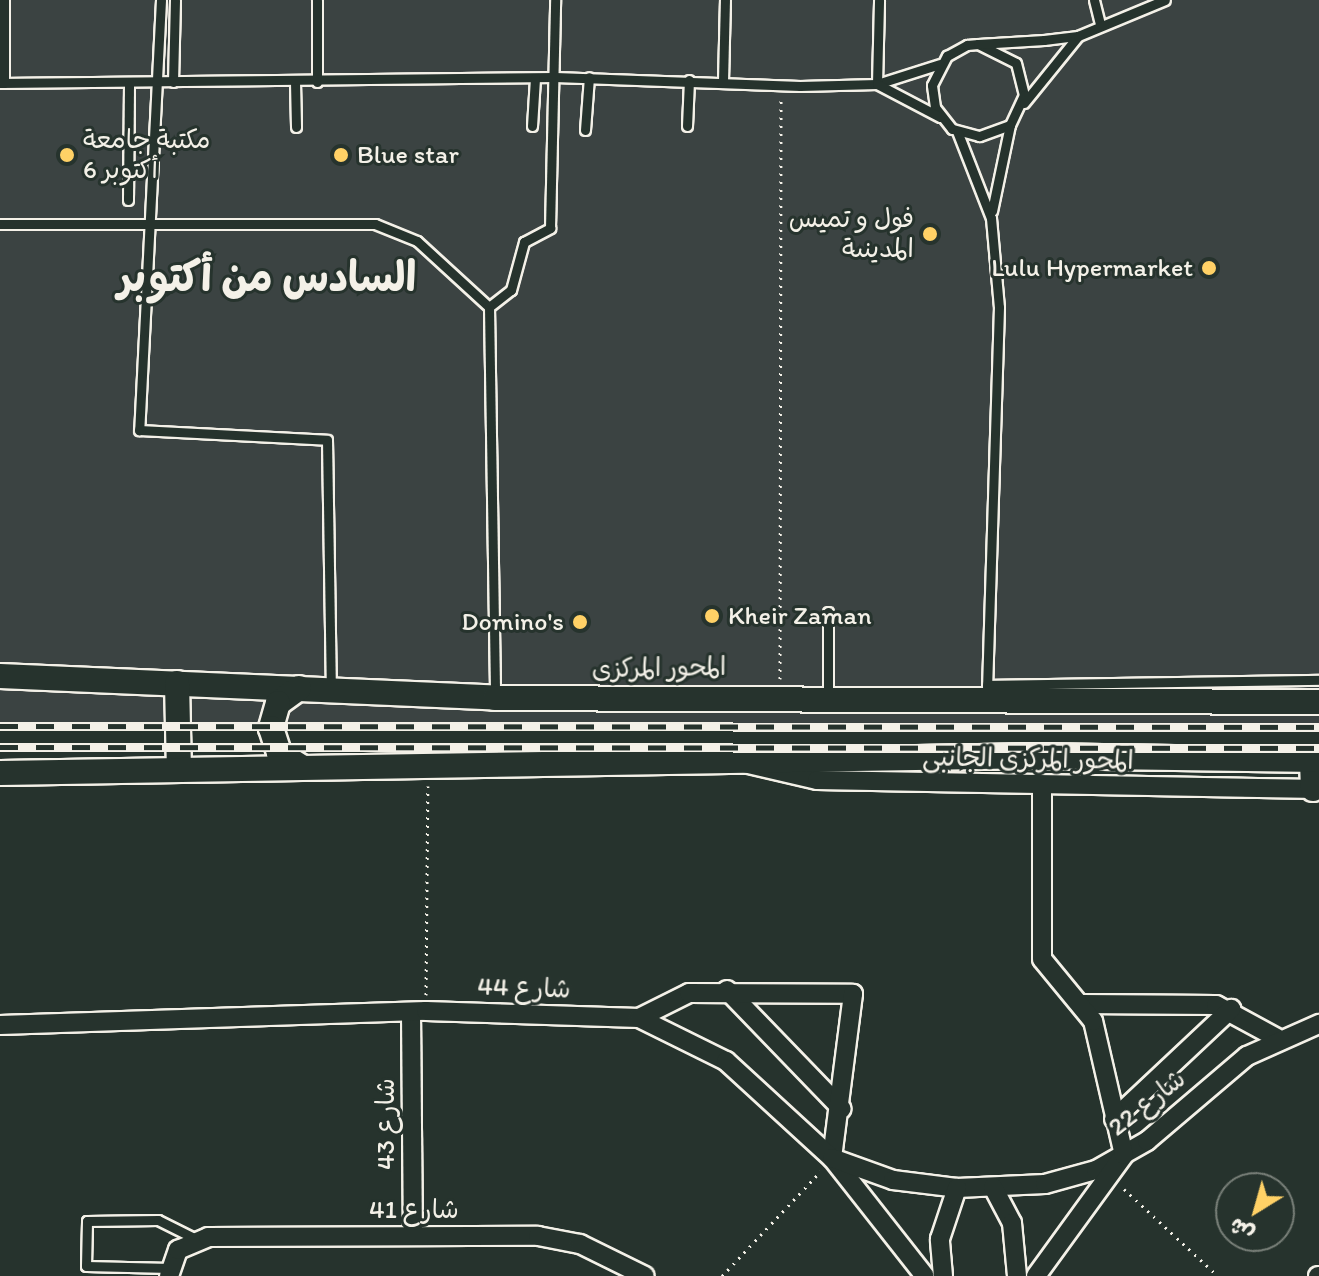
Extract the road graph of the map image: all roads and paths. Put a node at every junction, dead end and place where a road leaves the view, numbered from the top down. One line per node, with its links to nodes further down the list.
1 (4, 0): 23 (lane)
2 (161, 0): 19 (lane)
3 (175, 0): 20 (lane)
4 (317, 0): 22 (lane)
5 (555, 0): 14 (lane)
6 (725, 0): 18 (lane)
7 (879, 0): 25 (lane)
8 (1094, 0): 10 (lane)
9 (1165, 0): 10 (lane)
10 (1100, 24): 11 (lane)
11 (1078, 36): 12 (lane); 27 (lane)
12 (978, 44): 13 (lane); 27 (lane)
13 (940, 64): 25 (lane); 28 (lane)
14 (555, 77): 15 (lane); 16 (lane); 39 (lane)
15 (589, 77): 17 (lane); 33 (lane)
16 (535, 78): 22 (lane); 30 (lane)
17 (689, 80): 18 (lane); 31 (lane)
18 (723, 81): 26 (lane)
19 (160, 82): 20 (lane); 24 (lane); 38 (lane)
20 (173, 82): 21 (lane)
21 (295, 82): 22 (lane); 32 (lane)
22 (317, 82)
23 (2, 83): 24 (lane)
24 (129, 83): 35 (lane)
25 (877, 84): 26 (lane); 28 (lane)
26 (781, 85): 47 (path)
27 (1022, 106): 29 (lane)
28 (940, 117): 34 (lane)
29 (1010, 125): 34 (lane); 36 (lane)
30 (532, 126)
31 (687, 126)
32 (296, 127)
33 (585, 130)
34 (957, 131): 36 (lane)
35 (128, 200)
36 (991, 218): 46 (lane)
37 (0, 224): 38 (lane)
38 (150, 225): 39 (lane); 45 (lane)
39 (489, 307): 49 (lane)
40 (828, 612): 48 (lane)
41 (0, 676): 43 (main road, المحور المركزى)
42 (1319, 680): 46 (lane)
43 (177, 683): 44 (main road, المحور المركزى); 55 (main road)
44 (299, 688): 45 (main road, المحور المركزى); 53 (main road)
45 (331, 690): 49 (main road, المحور المركزى)
46 (987, 692): 48 (main road, المحور المركزى); 50 (main road, المحور المركزى)
47 (780, 694): 48 (main road, المحور المركزى); 49 (main road, المحور المركزى)
48 (828, 695)
49 (495, 698)
50 (1319, 702)
51 (1315, 760): 52 (main road); 58 (main road)
52 (738, 761): 54 (main road); 57 (street, المحور المركزى الجانبى)
53 (301, 767): 54 (main road); 55 (main road)
54 (428, 767): 62 (path)
55 (179, 769): 56 (main road)
56 (0, 773)
57 (1042, 786): 58 (street, المحور المركزى الجانبى); 60 (street)
58 (1316, 789)
59 (727, 990): 63 (street); 67 (street); 67 (street)
60 (1082, 1004): 61 (street); 68 (street)
61 (1231, 1009): 66 (street); 68 (street)
62 (419, 1011): 63 (street, شارع 44); 65 (street, شارع 44); 74 (street, شارع 43)
63 (639, 1018): 70 (street, شارع 44)
64 (1319, 1024): 66 (street, شارع 22)
65 (0, 1025)
66 (1277, 1038): 69 (street, شارع 22)
67 (842, 1109): 70 (street)
68 (1114, 1119): 69 (street)
69 (1124, 1155): 71 (street); 72 (street, شارع 22)
70 (832, 1158): 73 (street, شارع 44); 78 (path); 79 (street)
71 (1111, 1176): 82 (street); 83 (path)
72 (993, 1187): 73 (street, شارع 44); 81 (street)
73 (957, 1188): 80 (street)
74 (413, 1236): 75 (street, شارع 41); 77 (street, شارع 41)
75 (196, 1239): 76 (street); 76 (lane)
76 (169, 1272)
77 (645, 1276)
78 (722, 1276)
79 (925, 1276)
80 (943, 1276)
81 (1017, 1276)
82 (1036, 1276)
83 (1218, 1276)

